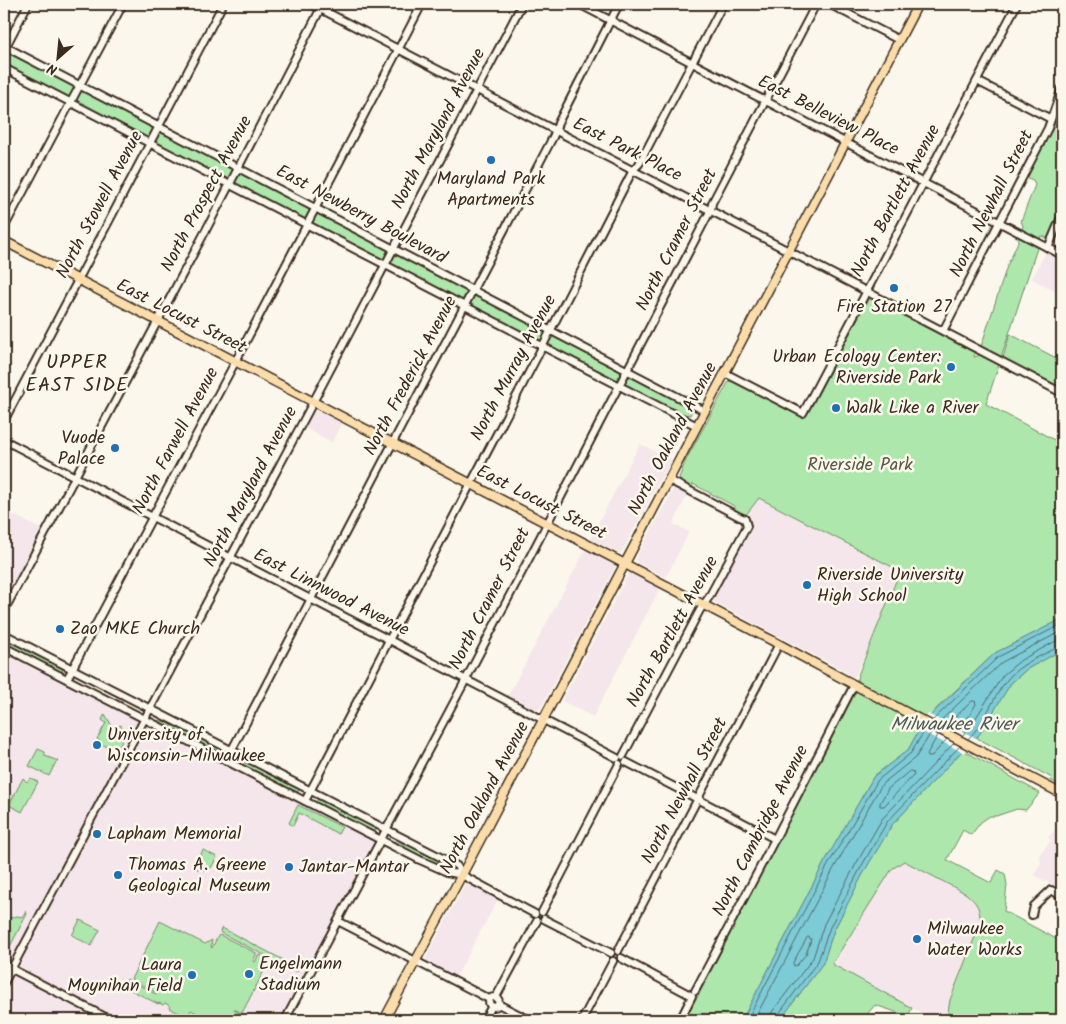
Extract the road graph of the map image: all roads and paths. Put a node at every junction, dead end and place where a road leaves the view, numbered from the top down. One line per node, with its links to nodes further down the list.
1 (28, 4): 17 (street)
2 (123, 4): 22 (street)
3 (223, 4): 28 (street, North Stowell Avenue)
4 (311, 4): 14 (street, East Park Place)
5 (422, 4): 18 (street, North Farwell Avenue)
6 (522, 4): 24 (street, North Maryland Avenue)
7 (579, 4): 15 (street, East Belleview Place)
8 (619, 4): 15 (street, North Frederick Avenue)
9 (723, 4): 19 (street, North Murray Avenue)
10 (816, 4): 25 (street, North Cramer Street)
11 (829, 4): 16 (street)
12 (918, 4): 16 (main road, North Oakland Avenue)
13 (1017, 4): 21 (street, North Bartlett Avenue)
14 (322, 6): 18 (street, East Park Place); 32 (street, North Prospect Avenue)
15 (611, 20): 19 (street, East Belleview Place); 29 (street, North Frederick Avenue)
16 (899, 40): 30 (main road, North Oakland Avenue)
17 (4, 48): 22 (street, East Newberry Boulevard)
18 (398, 48): 24 (street, East Park Place); 36 (street, North Farwell Avenue)
19 (693, 63): 25 (street, East Belleview Place); 33 (street, North Murray Avenue)
20 (4, 68): 26 (street, East Newberry Boulevard)
21 (977, 81): 27 (street); 34 (street, North Bartlett Avenue)
22 (79, 85): 26 (street); 28 (street, East Newberry Boulevard)
23 (1062, 88): 27 (street, North Newhall Street)
24 (477, 89): 29 (street, East Park Place); 43 (street, North Maryland Avenue)
25 (766, 101): 30 (street, East Belleview Place); 37 (street, North Cramer Street)
26 (70, 103): 31 (street, East Newberry Boulevard); 41 (street)
27 (1050, 119): 39 (street, North Newhall Street)
28 (159, 126): 31 (street, North Stowell Avenue); 32 (street, East Newberry Boulevard)
29 (556, 130): 33 (street, East Park Place); 49 (street, North Frederick Avenue)
30 (846, 142): 34 (street, East Belleview Place); 45 (main road, North Oakland Avenue)
31 (150, 144): 35 (street, East Newberry Boulevard); 48 (street, North Stowell Avenue)
32 (238, 168): 35 (street, North Prospect Avenue); 36 (street, East Newberry Boulevard)
33 (633, 170): 37 (street, East Park Place); 53 (street, North Murray Avenue)
34 (923, 182): 39 (street, East Belleview Place); 50 (street, North Bartlett Avenue)
35 (229, 185): 40 (street, East Newberry Boulevard); 52 (street, North Prospect Avenue)
36 (316, 208): 40 (street, North Farwell Avenue); 43 (street, East Newberry Boulevard)
37 (711, 210): 45 (street, East Park Place); 57 (street, North Cramer Street)
38 (1062, 215): 44 (street)
39 (1000, 222): 44 (street, East Belleview Place); 54 (street, North Newhall Street)
40 (307, 225): 47 (street, East Newberry Boulevard); 56 (street, North Farwell Avenue)
41 (4, 228)
42 (4, 241): 48 (main road, East Locust Street)
43 (394, 248): 47 (street, North Maryland Avenue); 49 (street, East Newberry Boulevard)
44 (1048, 248): 46 (street, East Belleview Place)
45 (789, 251): 50 (street, East Park Place); 58 (main road, North Oakland Avenue)
46 (1062, 255)
47 (385, 265): 51 (street, East Newberry Boulevard); 61 (street, North Maryland Avenue)
48 (78, 280): 52 (main road, East Locust Street); 63 (street, North Stowell Avenue)
49 (473, 290): 51 (street, North Frederick Avenue); 53 (street, East Newberry Boulevard)
50 (866, 291): 54 (street, East Park Place); 58 (street, North Bartlett Avenue)
51 (464, 306): 55 (street, East Newberry Boulevard); 66 (street, North Frederick Avenue)
52 (157, 321): 56 (main road, East Locust Street); 67 (street, North Prospect Avenue)
53 (551, 330): 55 (street, North Murray Avenue); 57 (street, East Newberry Boulevard)
54 (943, 331): 60 (street, East Park Place)
55 (542, 346): 59 (street, East Newberry Boulevard); 69 (street, North Murray Avenue)
56 (236, 362): 61 (main road, East Locust Street); 70 (street, North Farwell Avenue)
57 (626, 370): 59 (street, North Cramer Street); 62 (street, East Newberry Boulevard)
58 (725, 373): 62 (main road, North Oakland Avenue)
59 (618, 386): 64 (street, East Newberry Boulevard); 71 (street, North Cramer Street)
60 (1062, 394)
61 (313, 402): 66 (main road, East Locust Street); 72 (street, North Maryland Avenue)
62 (705, 411): 64 (main road, North Oakland Avenue)
63 (4, 421)
64 (697, 426): 68 (main road, North Oakland Avenue)
65 (4, 440): 67 (street, East Linnwood Avenue)
66 (392, 443): 69 (main road, East Locust Street); 74 (street, North Frederick Avenue)
67 (74, 477): 70 (street, East Linnwood Avenue); 76 (street, North Prospect Avenue)
68 (669, 480): 73 (main road, North Oakland Avenue); 75 (street, North Bartlett Avenue)
69 (471, 484): 71 (main road, East Locust Street); 78 (street, North Murray Avenue)
70 (152, 518): 72 (street, East Linnwood Avenue); 81 (street, North Farwell Avenue)
71 (546, 523): 73 (main road, East Locust Street); 83 (street, North Cramer Street)
72 (230, 558): 74 (street, East Linnwood Avenue); 85 (street, North Maryland Avenue)
73 (625, 564): 75 (main road, East Locust Street); 87 (main road, North Oakland Avenue)
74 (311, 599): 78 (street, East Linnwood Avenue); 88 (street, North Frederick Avenue)
75 (703, 605): 79 (main road, East Locust Street); 89 (street, North Bartlett Avenue)
76 (4, 611)
77 (4, 634): 81 (street)
78 (389, 640): 83 (street, East Linnwood Avenue); 91 (street, North Murray Avenue)
79 (779, 644): 84 (main road, East Locust Street); 93 (street, North Newhall Street)
80 (4, 647): 82 (street)
81 (72, 670): 82 (street, North Farwell Avenue); 85 (street)
82 (67, 679): 86 (street)
83 (466, 679): 87 (street, East Linnwood Avenue); 95 (street, North Cramer Street)
84 (854, 685): 92 (main road, East Locust Street); 97 (street, North Cambridge Avenue)
85 (151, 708): 86 (street, North Maryland Avenue); 88 (street)
86 (145, 719): 90 (street); 108 (street, North Maryland Avenue)
87 (543, 719): 89 (street, East Linnwood Avenue); 98 (main road, North Oakland Avenue)
88 (232, 750): 90 (street, North Frederick Avenue); 91 (street)
89 (621, 760): 93 (street, East Linnwood Avenue); 101 (street, North Bartlett Avenue)
90 (226, 761): 94 (street)
91 (310, 790): 94 (street, North Murray Avenue); 95 (street)
92 (1062, 794)
93 (698, 799): 97 (street, East Linnwood Avenue); 103 (street, North Newhall Street)
94 (304, 801): 96 (street)
95 (387, 829): 96 (street, North Cramer Street); 98 (street)
96 (381, 840): 98 (street); 102 (street, North Cramer Street)
97 (775, 840): 110 (street, North Cambridge Avenue)
98 (462, 875): 101 (street); 105 (main road, North Oakland Avenue)
99 (1062, 896): 100 (street)
100 (1032, 915)
101 (540, 916): 103 (street); 111 (street, North Bartlett Avenue)
102 (338, 921): 105 (street); 113 (street, North Cramer Street)
103 (615, 952): 104 (street); 106 (street)
104 (621, 958): 106 (street); 110 (street)
105 (416, 961): 111 (street); 114 (main road, North Oakland Avenue)
106 (614, 961): 117 (street)
107 (4, 965): 108 (street)
108 (12, 969): 109 (street, North Maryland Avenue); 112 (street)
109 (4, 983)
110 (694, 994): 118 (street, North Cambridge Avenue)
111 (494, 1002): 115 (street, North Bartlett Avenue); 116 (street)
112 (111, 1020)
113 (285, 1020)
114 (384, 1020)
115 (484, 1020)
116 (530, 1020)
117 (582, 1020)
118 (680, 1020)

